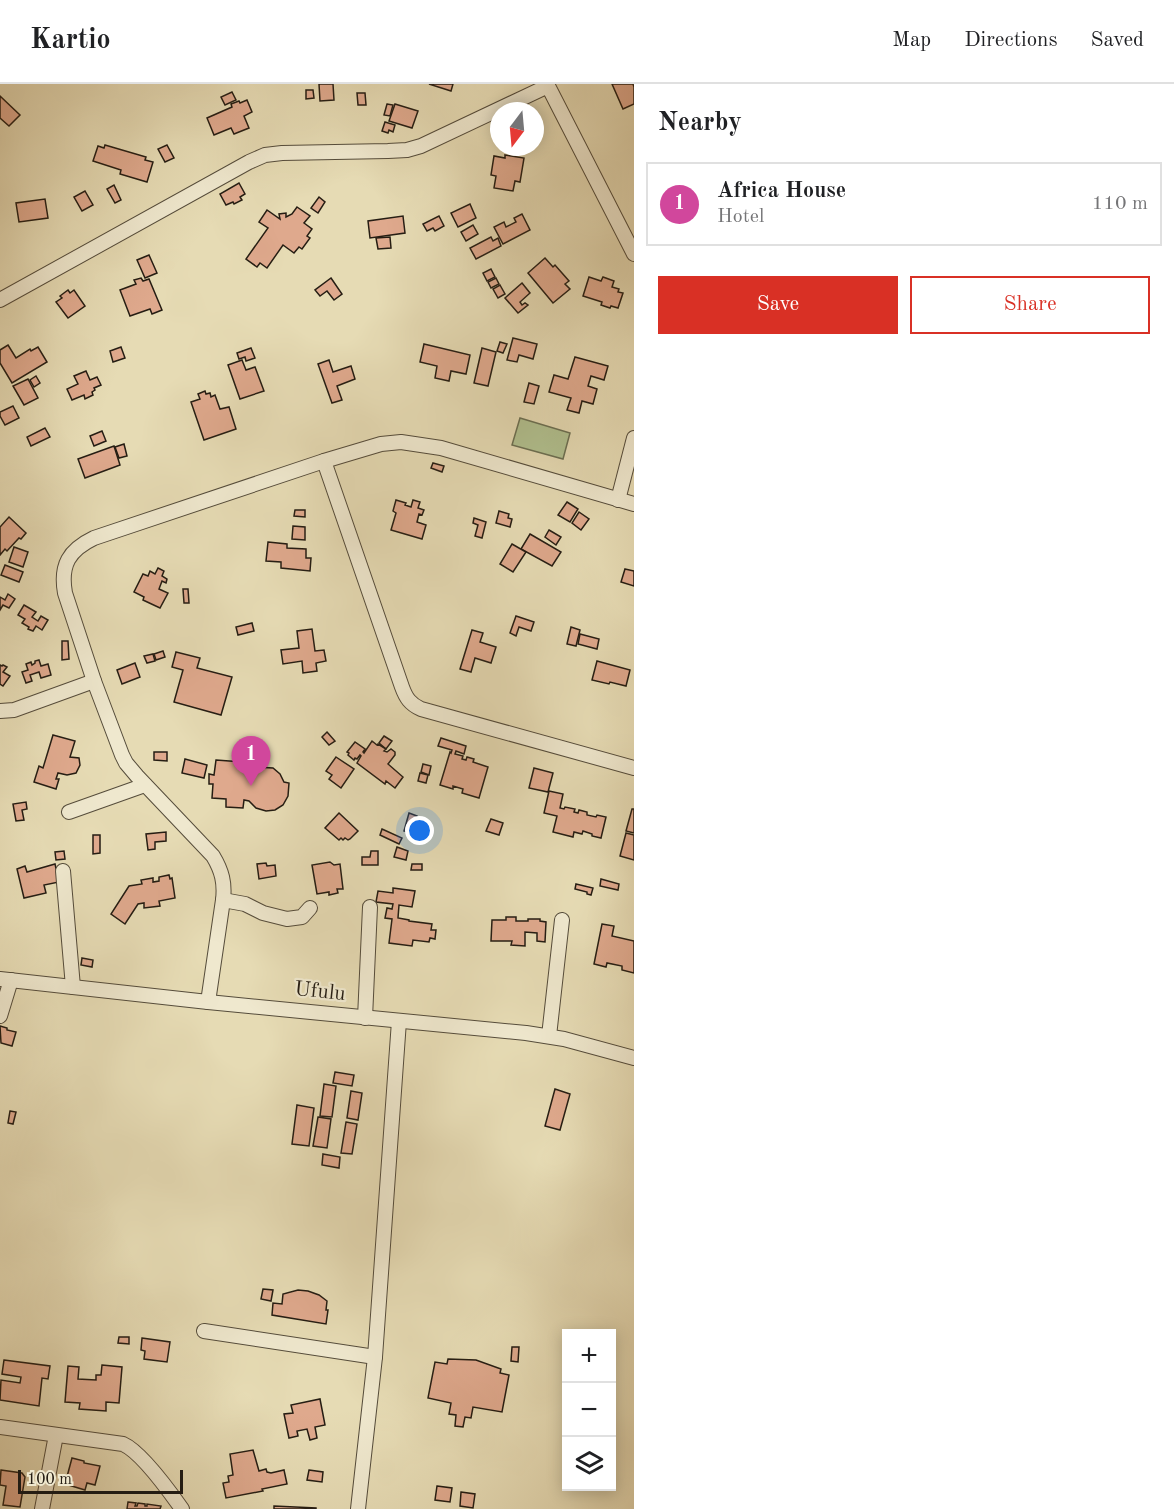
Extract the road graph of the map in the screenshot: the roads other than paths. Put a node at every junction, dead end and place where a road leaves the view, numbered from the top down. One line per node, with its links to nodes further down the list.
1 (548, 85): 2 (street); 3 (street)
2 (634, 255)
3 (0, 300)
4 (634, 438): 6 (street)
5 (324, 461): 6 (street); 8 (street); 10 (street)
6 (618, 500): 7 (street)
7 (634, 504)
8 (94, 681): 9 (street); 11 (street)
9 (0, 711)
10 (634, 768)
11 (145, 785): 12 (street); 14 (street)
12 (69, 812)
13 (63, 871): 19 (street)
14 (223, 900): 15 (street); 20 (street)
15 (310, 908)
16 (370, 908): 22 (street)
17 (562, 920): 24 (street)
18 (5, 980): 19 (street, Ufulu); 21 (street)
19 (73, 987): 20 (street, Ufulu)
20 (208, 1002): 22 (street, Ufulu)
21 (0, 1016)
22 (365, 1018): 23 (street, Ufulu)
23 (399, 1021): 24 (street, Ufulu); 27 (street)
24 (549, 1036): 25 (street, Ufulu)
25 (634, 1058)
26 (204, 1331): 27 (street)
27 (375, 1357): 32 (street)
28 (0, 1427): 29 (street)
29 (56, 1435): 30 (street); 31 (street)
30 (42, 1509)
31 (182, 1509)
32 (358, 1509)

